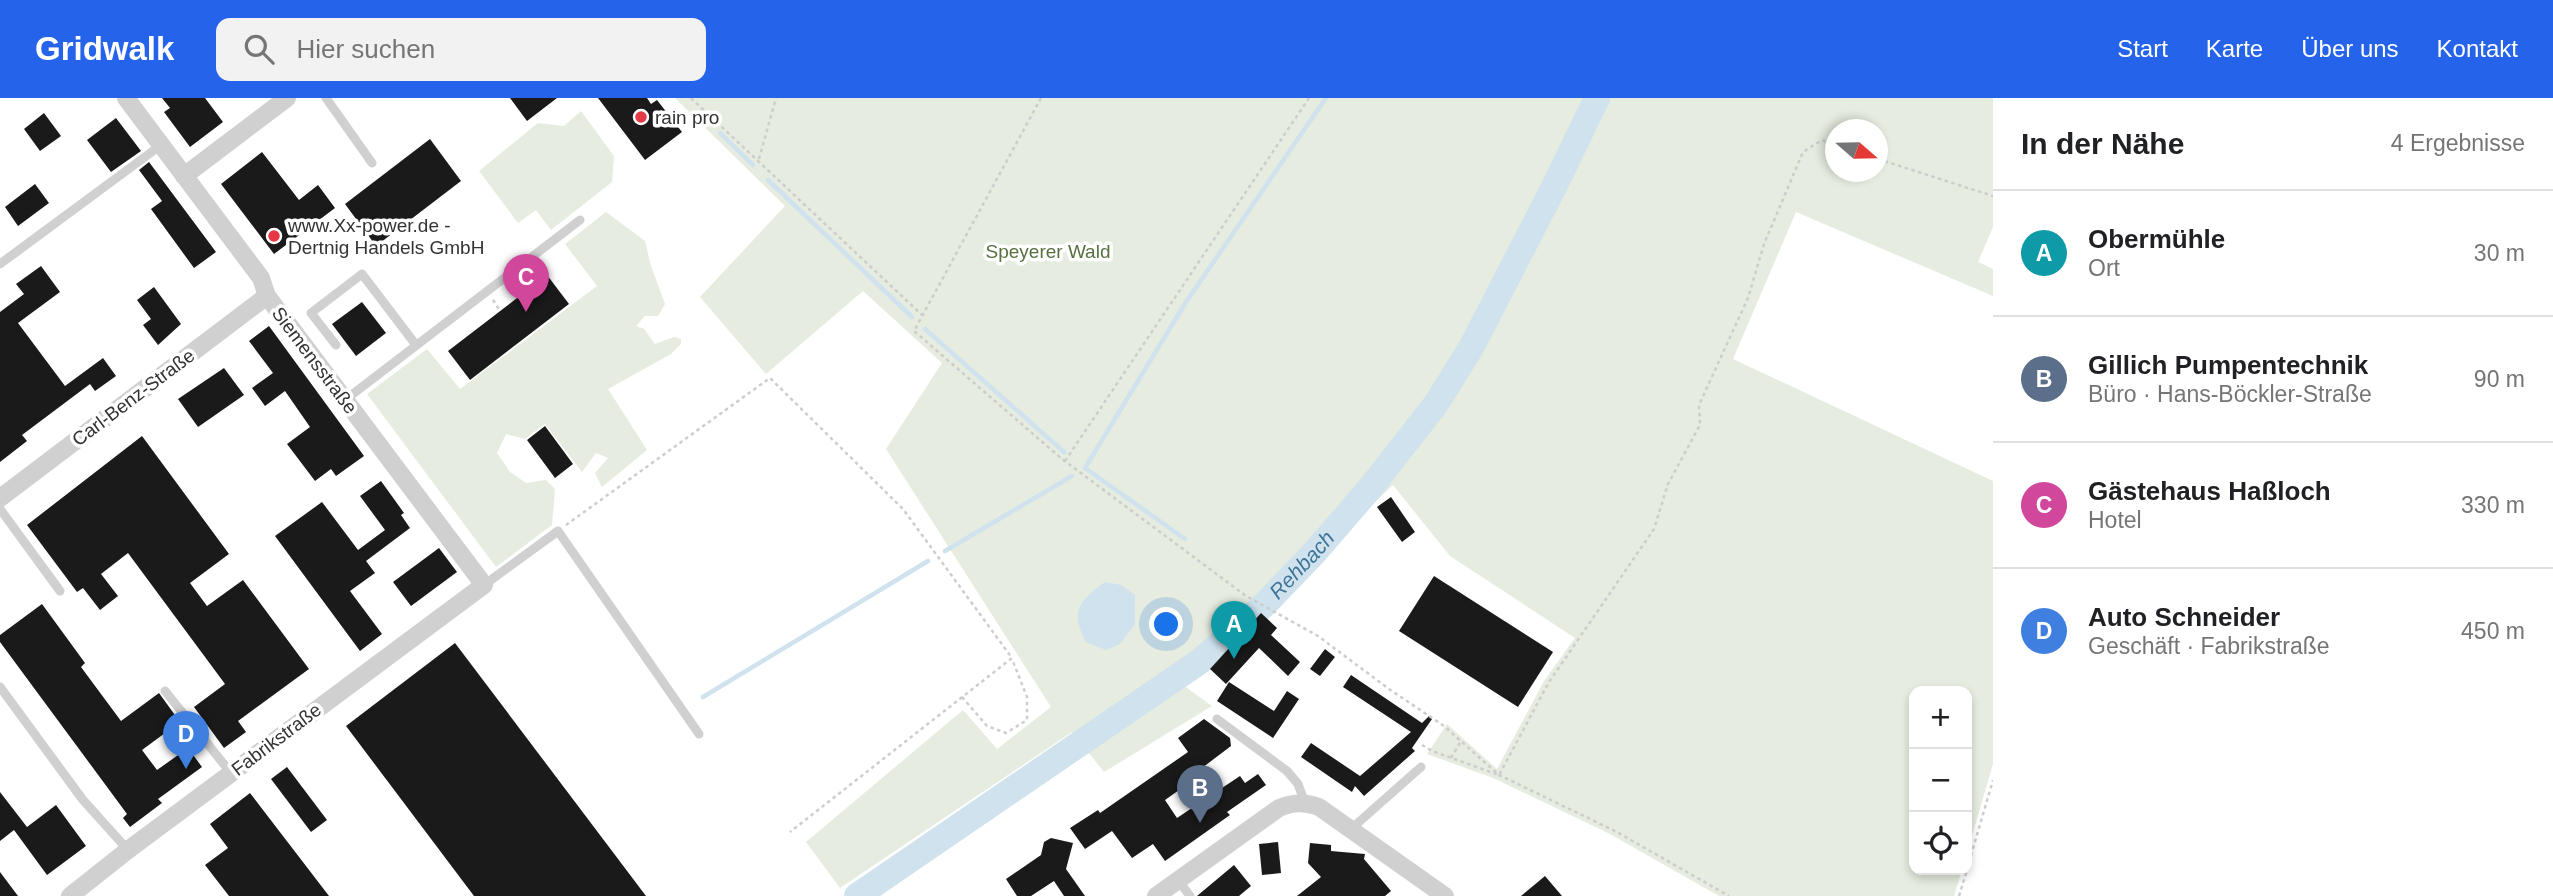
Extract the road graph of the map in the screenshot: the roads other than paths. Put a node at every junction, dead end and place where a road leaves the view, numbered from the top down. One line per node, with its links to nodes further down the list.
1 (126, 98): 4 (street, Siemensstraße)
2 (287, 98): 6 (street)
3 (326, 98): 5 (lane)
4 (161, 145): 6 (street, Siemensstraße); 8 (lane)
5 (372, 163)
6 (184, 176): 9 (street, Siemensstraße)
7 (580, 220): 11 (lane)
8 (0, 264)
9 (267, 296): 12 (street, Siemensstraße); 13 (street, Carl-Benz-Straße)
10 (336, 345): 11 (lane)
11 (416, 345): 12 (lane)
12 (345, 400): 15 (street, Siemensstraße)
13 (0, 498)
14 (0, 509): 16 (lane)
15 (484, 585): 20 (lane); 22 (street, Fabrikstraße)
16 (60, 591)
17 (0, 687): 25 (lane)
18 (165, 691): 22 (lane)
19 (1217, 719): 23 (lane)
20 (699, 734)
21 (1421, 767): 24 (lane)
22 (230, 773): 25 (street, Fabrikstraße)
23 (1305, 803): 24 (street); 26 (street)
24 (1351, 829): 30 (street)
25 (128, 850): 27 (street, Fabrikstraße)
26 (1178, 880): 28 (street); 29 (lane)
27 (70, 896)
28 (1156, 896)
29 (1190, 896)
30 (1445, 896)

